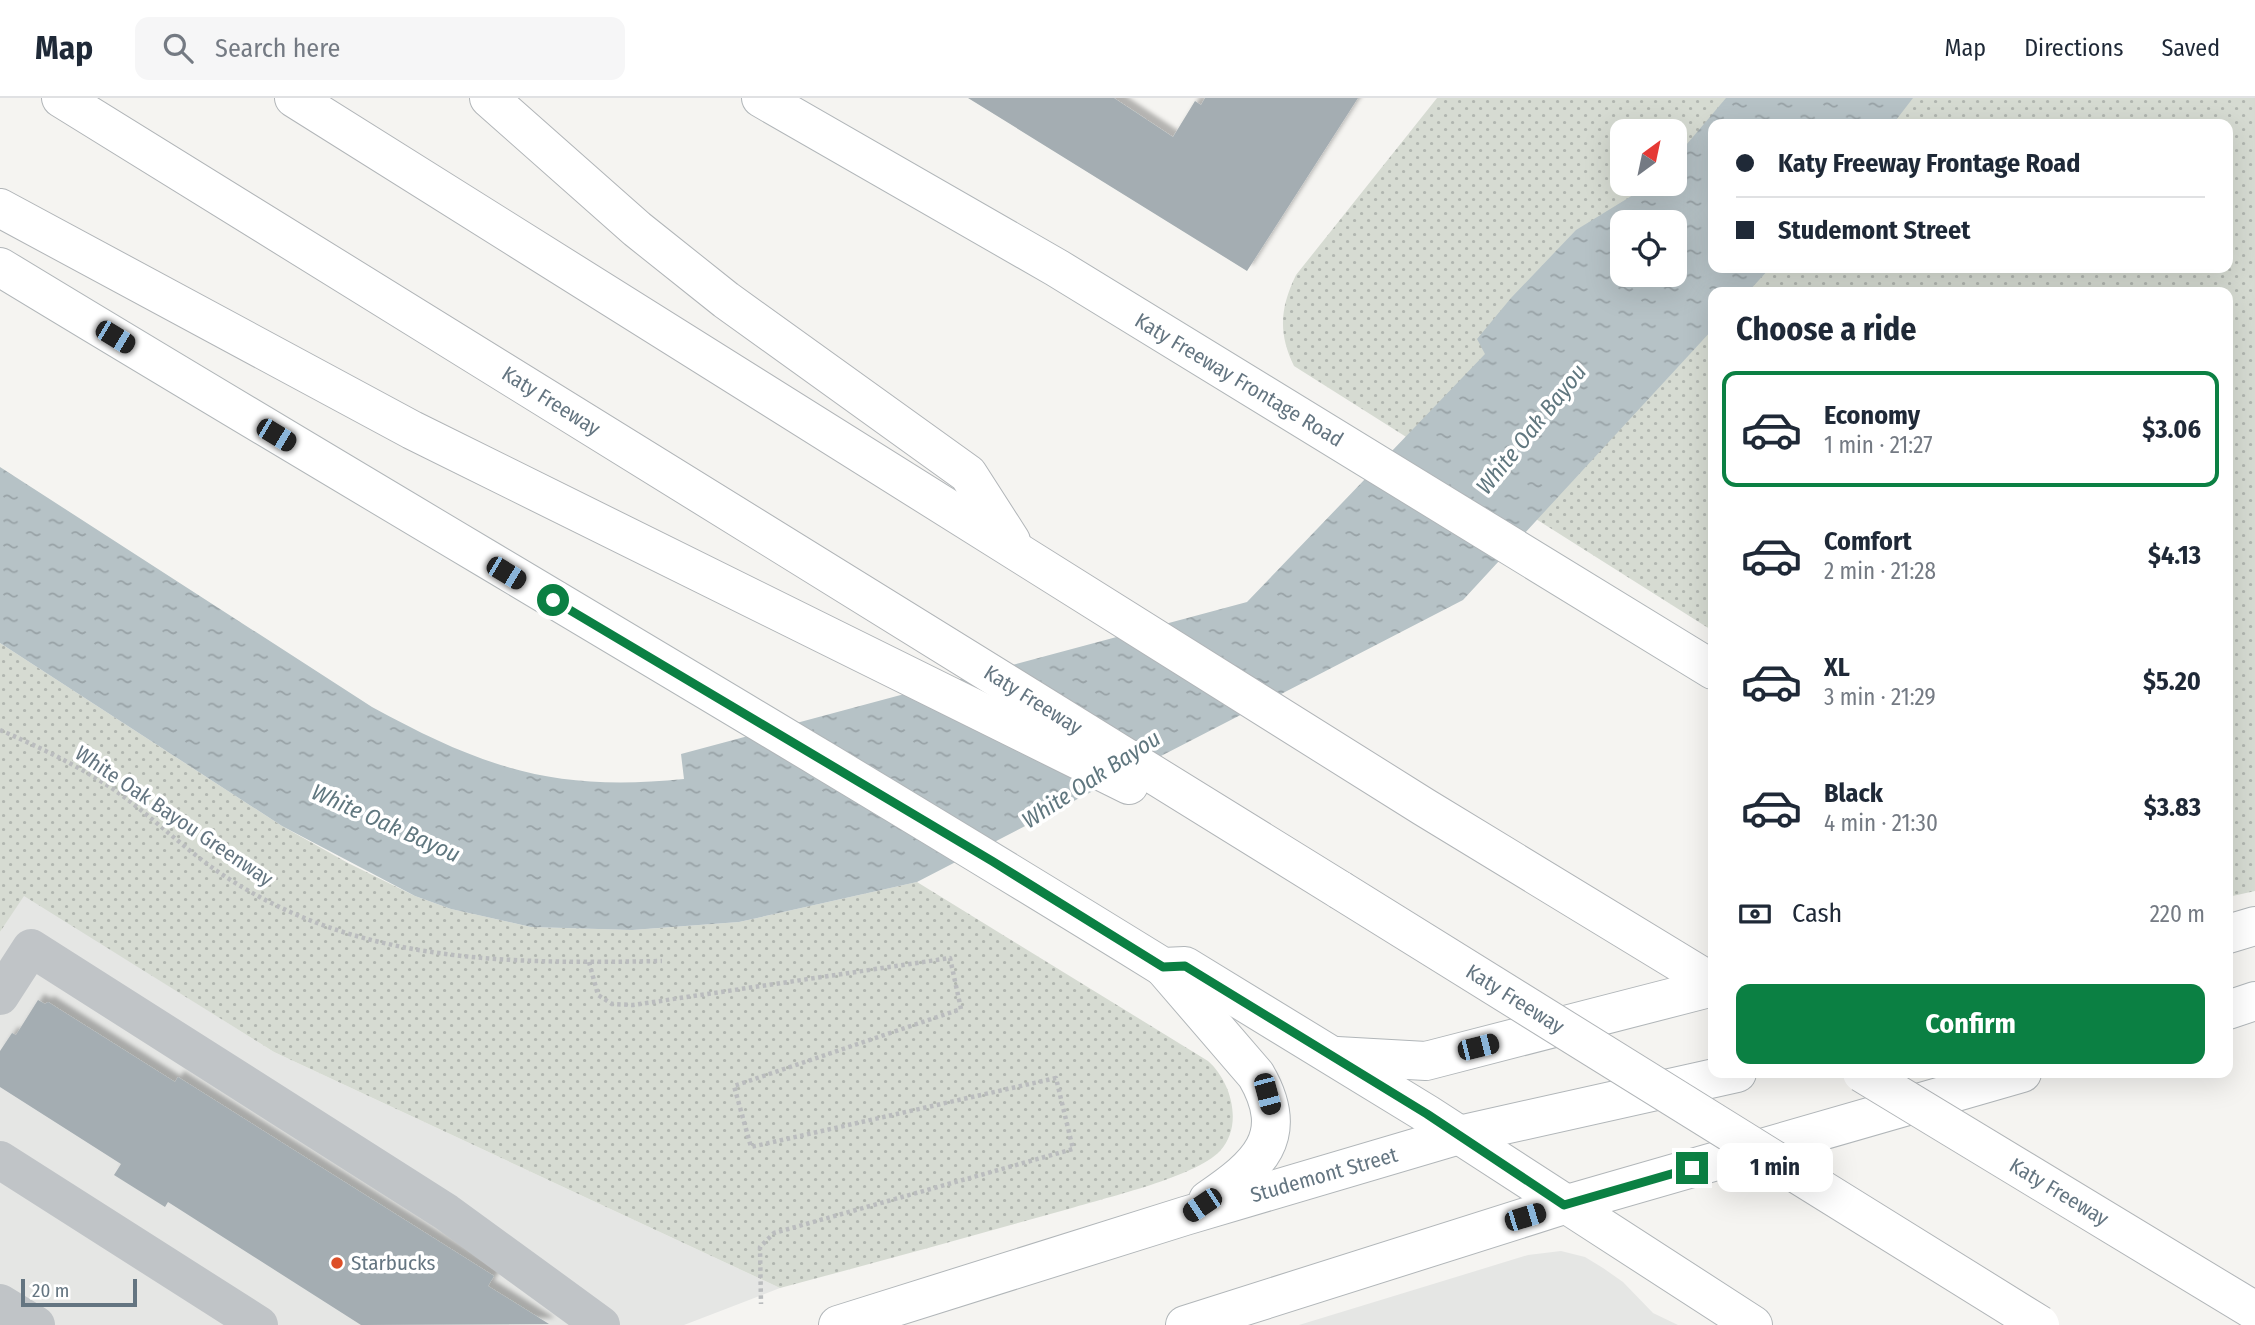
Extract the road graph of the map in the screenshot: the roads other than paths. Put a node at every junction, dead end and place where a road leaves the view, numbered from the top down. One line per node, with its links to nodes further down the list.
1 (61, 98): 9 (main road, Katy Freeway)
2 (294, 98): 7 (main road)
3 (489, 98): 7 (main road)
4 (761, 98): 8 (main road, Katy Freeway Frontage Road)
5 (0, 208): 9 (main road)
6 (0, 267): 12 (main road)
7 (1018, 552): 13 (main road)
8 (1708, 667)
9 (1340, 890): 34 (main road, Katy Freeway, bridge)
10 (2255, 926): 11 (main road)
11 (2233, 933)
12 (1163, 967): 18 (main road); 25 (main road)
13 (1708, 982)
14 (1708, 986): 18 (main road)
15 (0, 996): 28 (lane)
16 (2255, 1001): 17 (main road)
17 (2233, 1008)
18 (1328, 1055): 22 (main road)
19 (1715, 1078): 22 (main road, Studemont Street)
20 (1870, 1078): 27 (main road, Katy Freeway, bridge)
21 (2005, 1078): 24 (main road)
22 (1460, 1135): 24 (main road); 25 (main road, Studemont Street)
23 (0, 1160): 30 (lane)
24 (1564, 1205): 32 (main road); 33 (main road)
25 (1185, 1216): 31 (main road, Studemont Street)
26 (0, 1303): 29 (lane)
27 (2255, 1311)
28 (597, 1324)
29 (36, 1325)
30 (259, 1325)
31 (838, 1325)
32 (1185, 1325)
33 (1753, 1325)
34 (2040, 1325)

